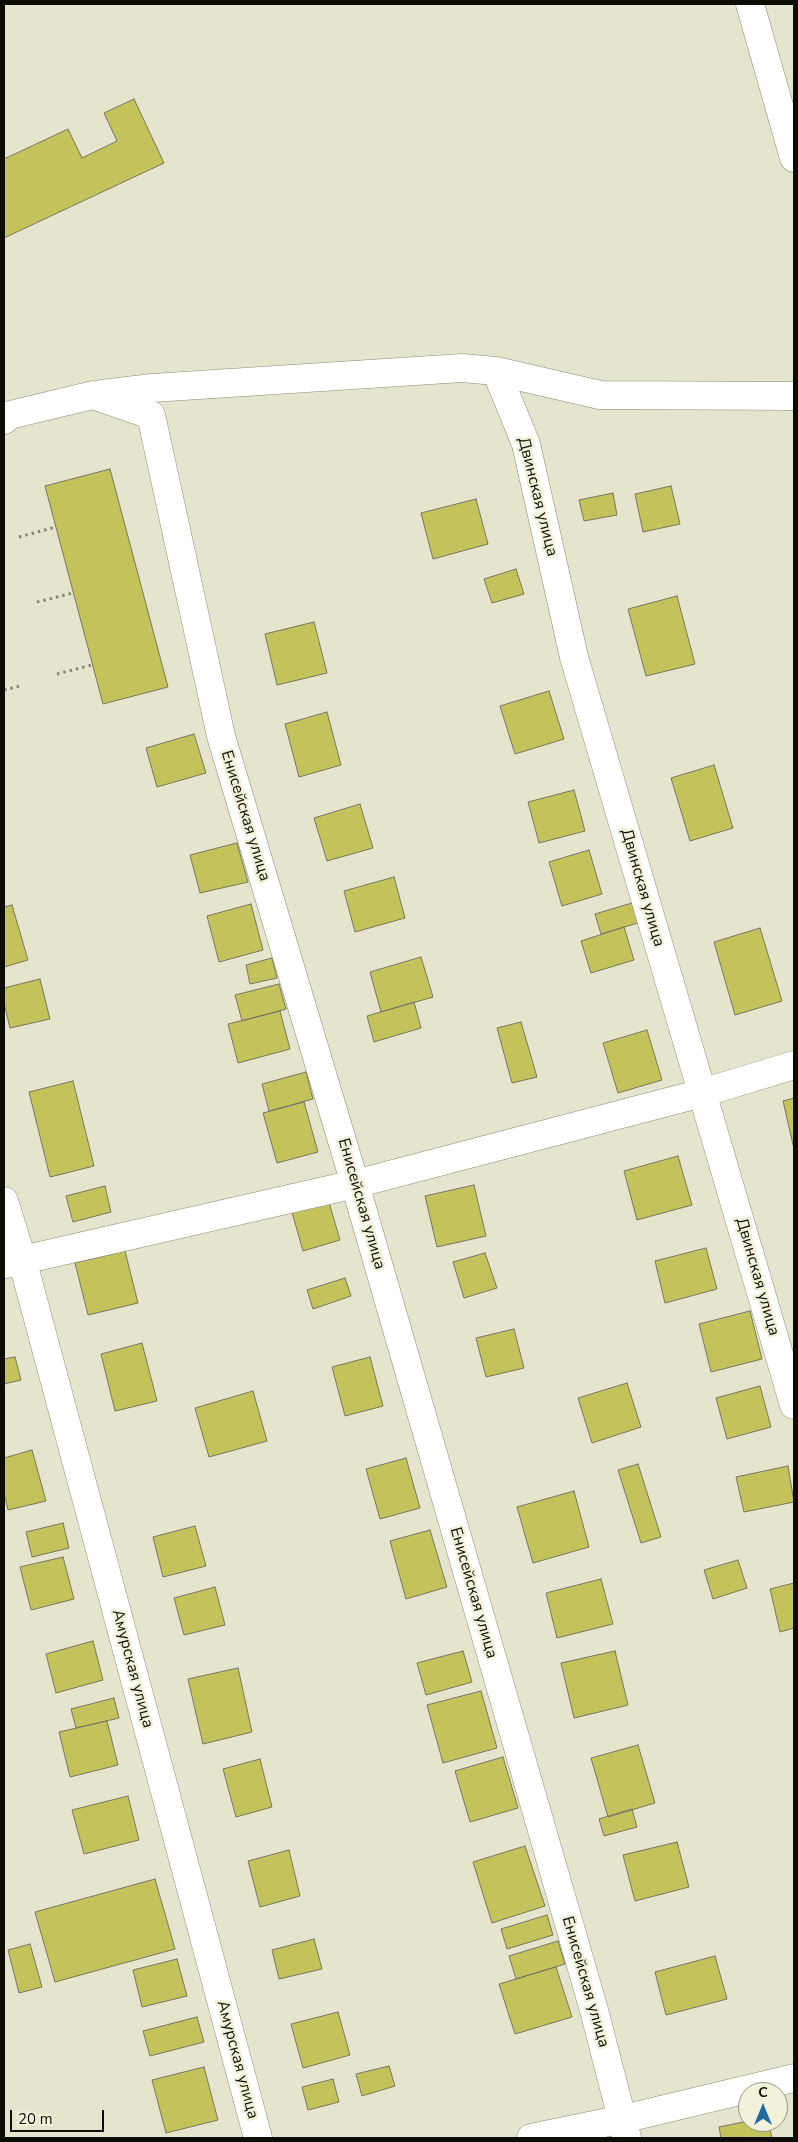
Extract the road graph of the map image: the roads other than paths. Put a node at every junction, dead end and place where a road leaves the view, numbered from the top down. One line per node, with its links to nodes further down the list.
1 (750, 4): 2 (street)
2 (794, 158)
3 (496, 371): 4 (street); 5 (street); 8 (street, Двинская улица)
4 (93, 395): 6 (street); 9 (street, Енисейская улица)
5 (794, 396)
6 (4, 420)
7 (794, 1064): 8 (street)
8 (702, 1093): 9 (street); 12 (street, Двинская улица)
9 (355, 1184): 11 (street); 14 (street, Енисейская улица)
10 (4, 1201): 11 (street, Амурская улица)
11 (13, 1262): 15 (street, Амурская улица)
12 (794, 1404)
13 (794, 2078): 14 (street)
14 (625, 2129): 16 (street)
15 (258, 2138)
16 (530, 2138)

